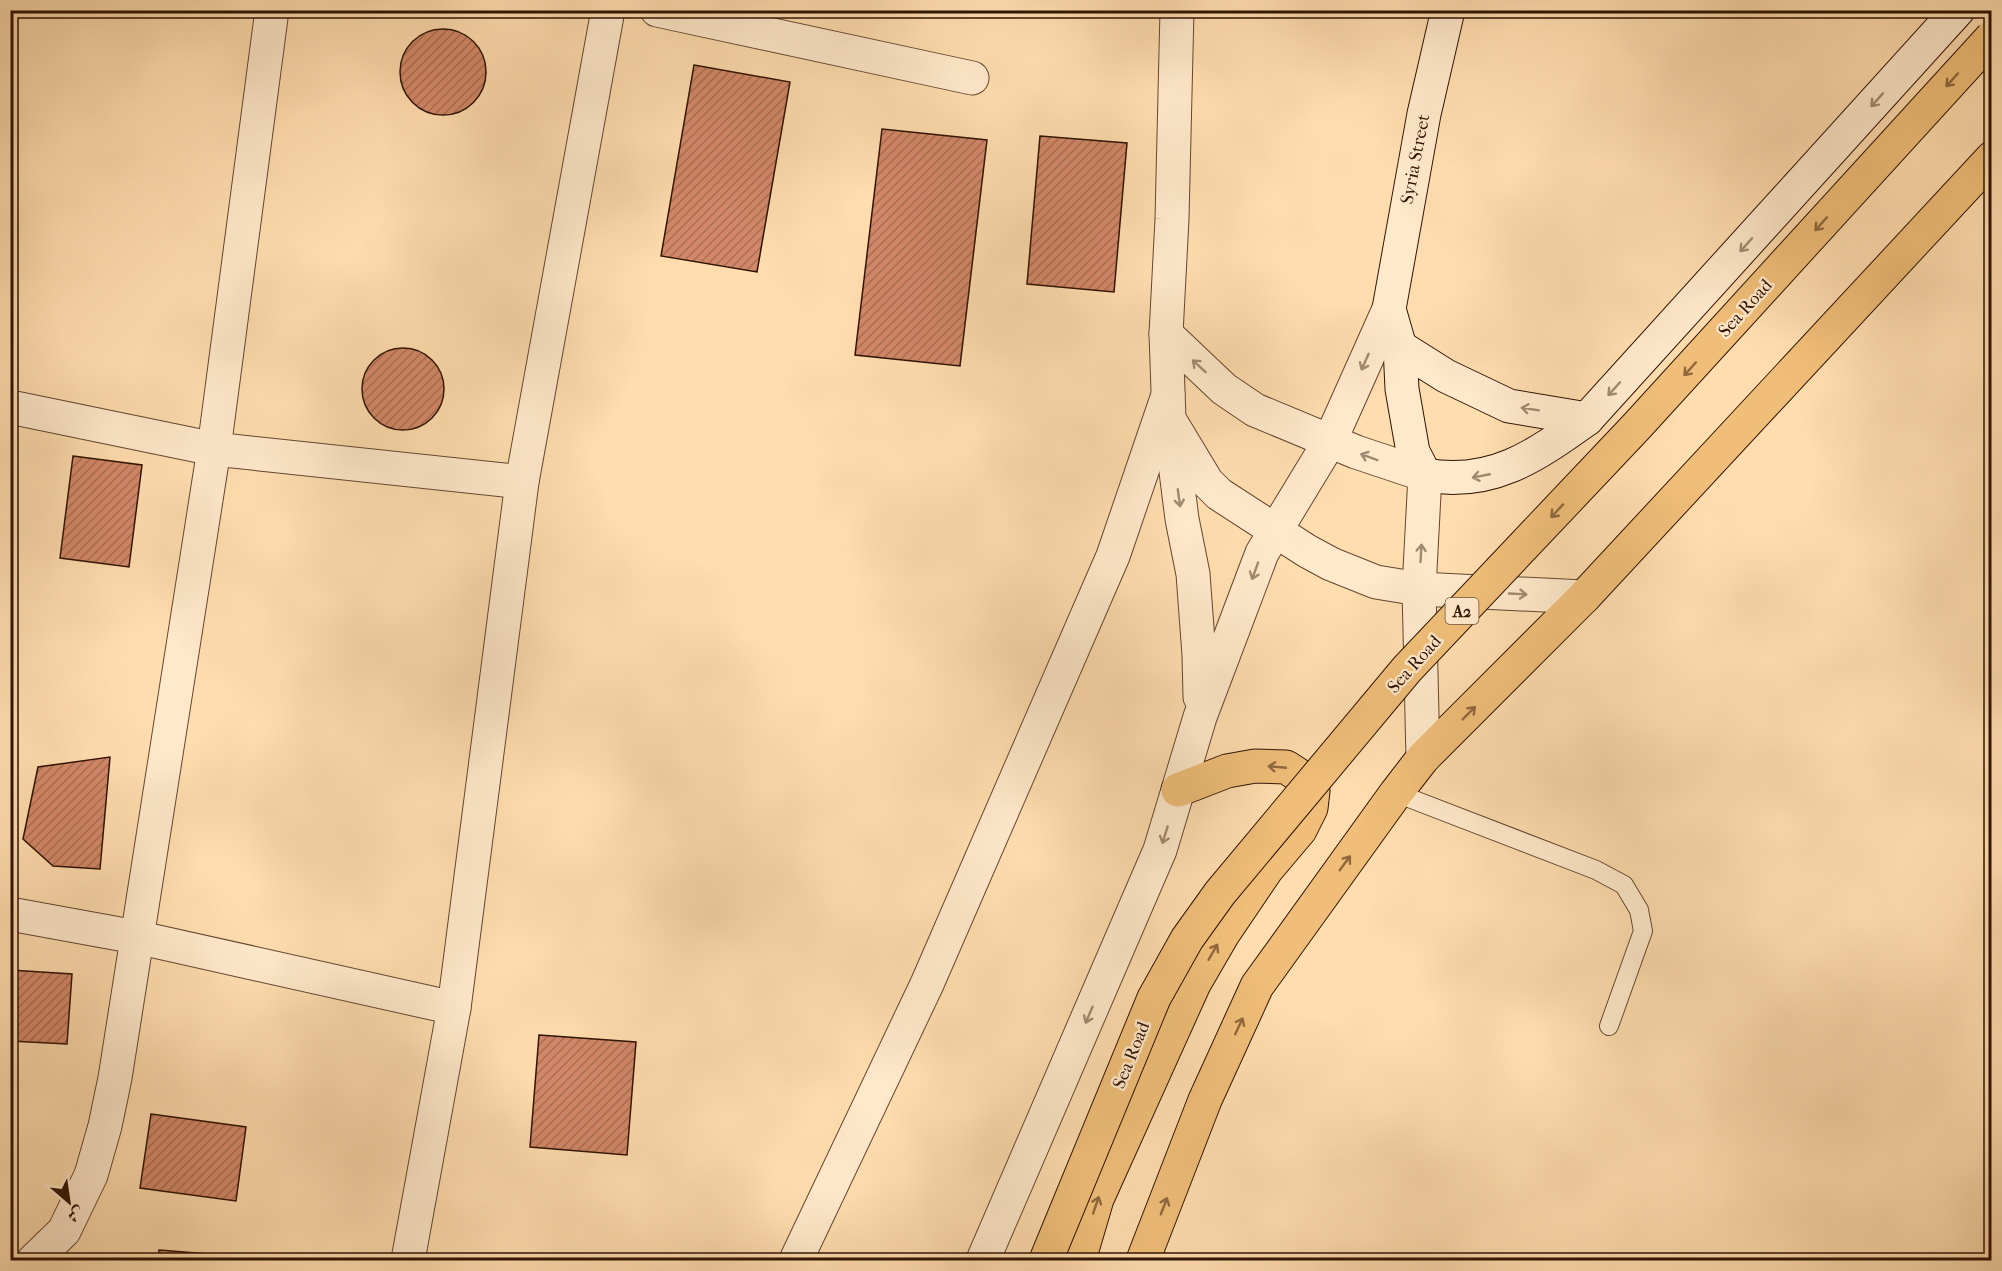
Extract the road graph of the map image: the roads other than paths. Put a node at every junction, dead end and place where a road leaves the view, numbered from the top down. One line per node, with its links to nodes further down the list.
1 (272, 10): 17 (street)
2 (608, 10): 19 (street)
3 (657, 10): 8 (street)
4 (1178, 10): 11 (street)
5 (1448, 10): 10 (street, Syria Street)
6 (1959, 10): 15 (street, one-way to 15)
7 (1992, 37): 35 (highway, Sea Road / A2, one-way to 35, bridge)
8 (972, 78)
9 (1992, 159): 22 (highway)
10 (1389, 309): 12 (street); 16 (street, one-way to 16)
11 (1166, 334): 14 (street); 16 (street, one-way to 11)
12 (1400, 347): 15 (street, one-way to 12); 18 (street)
13 (10, 407): 17 (street)
14 (1168, 407): 20 (street); 23 (street, one-way to 23); 33 (street)
15 (1587, 419): 18 (street, one-way to 18)
16 (1330, 441): 18 (street, one-way to 16); 20 (street)
17 (213, 449): 19 (street); 28 (street)
18 (1425, 475): 21 (street, one-way to 18)
19 (522, 482): 29 (street)
20 (1274, 531): 21 (street); 23 (street, one-way to 23)
21 (1419, 589): 22 (street, one-way to 22); 24 (street)
22 (1584, 597): 24 (highway, one-way to 22)
23 (1200, 717): 25 (street)
24 (1423, 758): 26 (highway)
25 (1178, 790): 34 (street, one-way to 34); 36 (highway, one-way to 25)
26 (1396, 793): 30 (lane); 37 (highway, one-way to 26)
27 (10, 914): 28 (street)
28 (136, 937): 29 (street); 31 (street)
29 (454, 1008): 32 (street)
30 (1608, 1026)
31 (34, 1260)
32 (408, 1260)
33 (796, 1260)
34 (983, 1260)
35 (1046, 1260)
36 (1079, 1260)
37 (1143, 1260)

